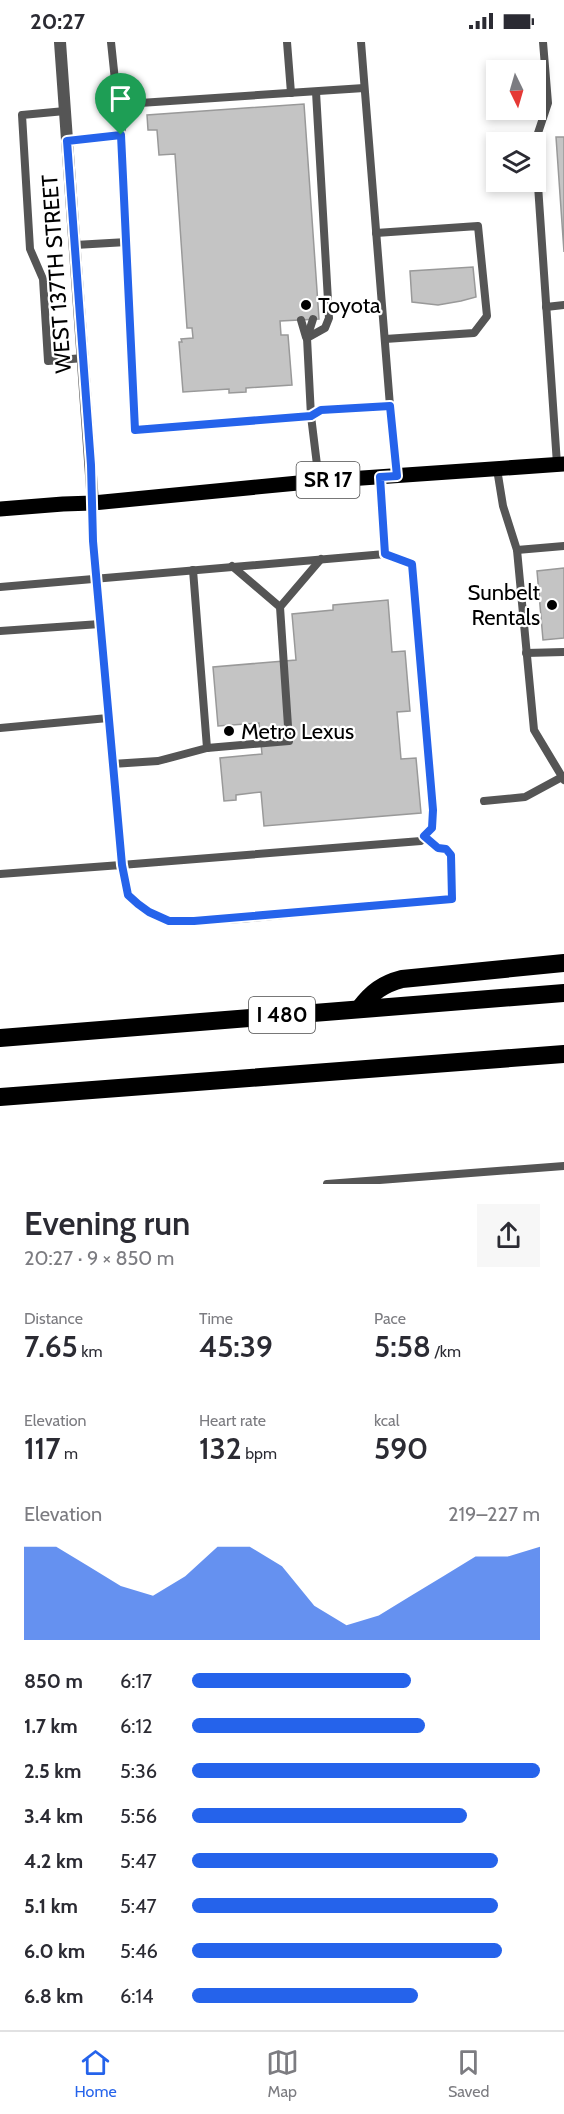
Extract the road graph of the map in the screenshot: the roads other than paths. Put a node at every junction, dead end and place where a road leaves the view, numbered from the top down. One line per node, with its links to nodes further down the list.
1 (60, 42): 10 (street, WEST 137TH STREET)
2 (111, 42): 9 (lane)
3 (287, 42): 8 (lane)
4 (361, 42): 6 (lane)
5 (543, 42): 11 (lane)
6 (364, 88): 7 (lane); 15 (lane)
7 (316, 92): 8 (lane); 22 (lane)
8 (291, 93): 9 (lane)
9 (125, 104): 12 (lane)
10 (65, 111): 13 (street, WEST 137TH STREET); 24 (lane)
11 (538, 132)
12 (121, 135): 13 (lane); 16 (lane)
13 (67, 141): 17 (street, WEST 137TH STREET)
14 (538, 192): 19 (lane)
15 (376, 233): 23 (lane); 23 (lane)
16 (126, 242): 17 (lane); 26 (lane)
17 (75, 245): 24 (street, WEST 137TH STREET)
18 (564, 305): 19 (lane)
19 (546, 307): 27 (lane)
20 (313, 319): 22 (lane)
21 (301, 320): 22 (lane)
22 (307, 338): 26 (lane)
23 (385, 339): 25 (lane)
24 (83, 358): 32 (street, WEST 137TH STREET)
25 (390, 406): 26 (lane); 29 (lane)
26 (311, 416): 31 (lane)
27 (561, 464): 28 (main road, SR 17)
28 (497, 469): 29 (main road, SR 17); 35 (lane)
29 (397, 476): 30 (main road, SR 17)
30 (380, 477): 31 (main road, SR 17); 36 (lane)
31 (320, 481): 32 (main road, SR 17)
32 (93, 503): 33 (main road, SR 17); 40 (lane)
33 (0, 509)
34 (564, 546): 35 (lane)
35 (517, 550): 45 (lane)
36 (385, 554): 37 (lane); 53 (lane)
37 (321, 559): 38 (lane); 42 (lane)
38 (232, 566): 39 (lane); 42 (lane)
39 (193, 570): 40 (lane); 49 (lane)
40 (96, 578): 41 (lane); 43 (lane)
41 (0, 586)
42 (280, 607): 49 (lane)
43 (100, 624): 44 (lane); 47 (lane)
44 (0, 631)
45 (526, 652): 46 (lane); 51 (lane)
46 (564, 652)
47 (108, 717): 48 (lane); 50 (lane)
48 (0, 728)
49 (207, 748): 50 (lane)
50 (112, 764): 54 (lane)
51 (563, 779): 52 (lane)
52 (484, 801)
53 (424, 836): 54 (lane); 54 (lane)
54 (122, 865): 55 (lane)
55 (0, 874)
56 (564, 963): 58 (highway)
57 (564, 993): 58 (highway, I 480)
58 (360, 1008): 59 (highway, I 480)
59 (0, 1038)
60 (564, 1054): 61 (highway)
61 (75, 1091): 62 (highway); 63 (highway)
62 (0, 1097)
63 (0, 1103)
64 (564, 1166): 65 (lane)
65 (327, 1184)

